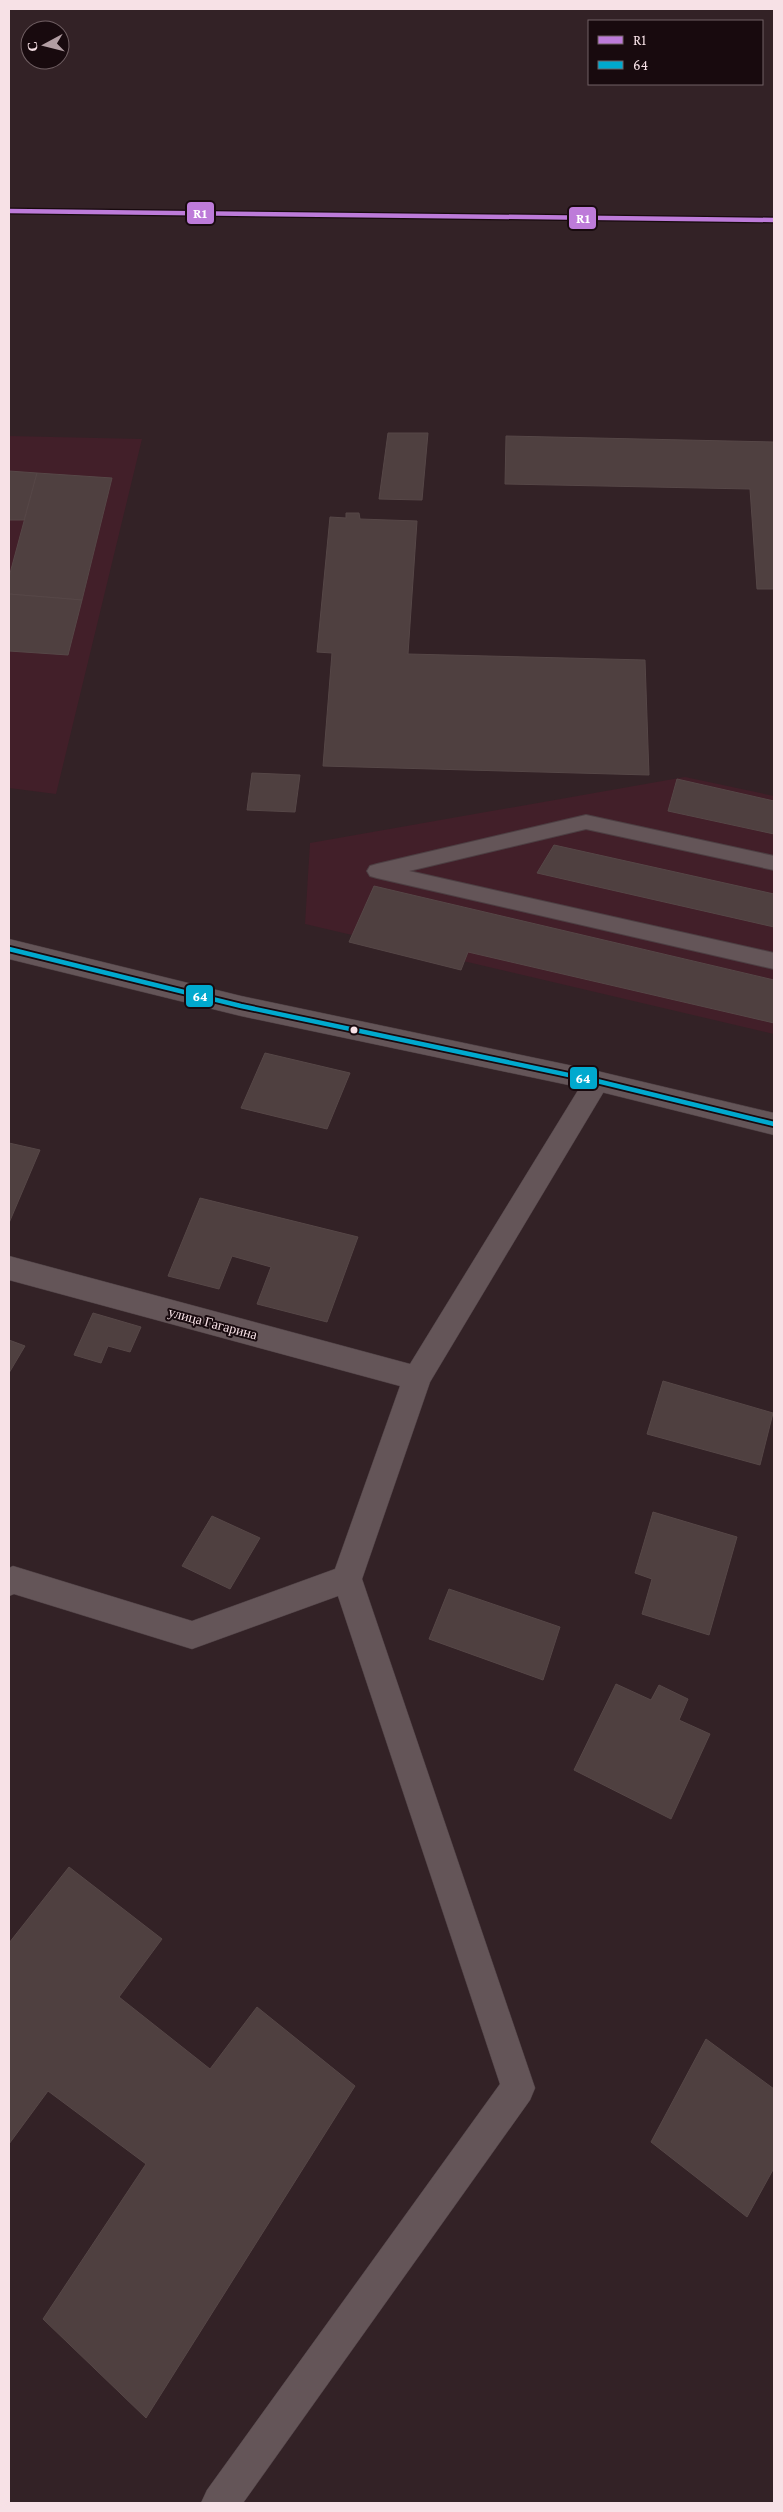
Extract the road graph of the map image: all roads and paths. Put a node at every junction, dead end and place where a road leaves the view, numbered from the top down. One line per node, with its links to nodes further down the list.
1 (774, 863): 3 (lane)
2 (9, 949): 4 (street)
3 (774, 961)
4 (597, 1081): 5 (street); 7 (street)
5 (774, 1124)
6 (9, 1268): 7 (street, улица Гагарина)
7 (417, 1378): 8 (street)
8 (347, 1579): 9 (street); 10 (street)
9 (9, 1582)
10 (220, 2503)

